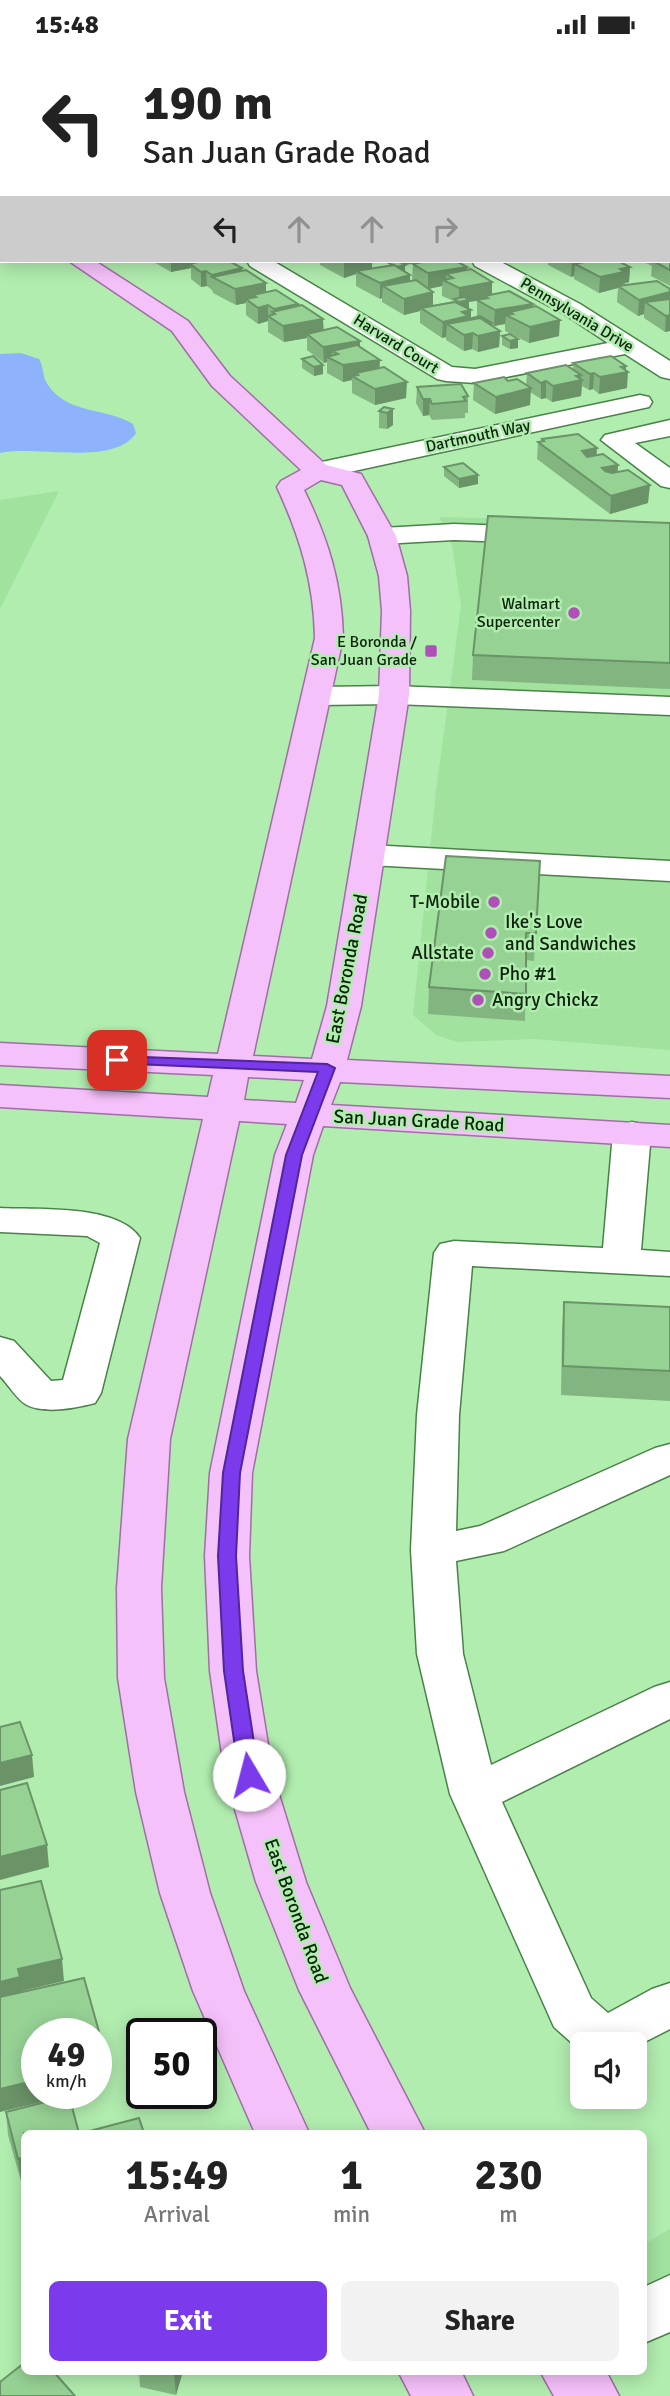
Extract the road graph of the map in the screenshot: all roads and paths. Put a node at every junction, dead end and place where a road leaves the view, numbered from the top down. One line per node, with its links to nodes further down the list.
1 (83, 263): 10 (main road, East Boronda Road)
2 (261, 263): 4 (street, Harvard Court)
3 (487, 263): 4 (street, Pennsylvania Drive)
4 (629, 346): 5 (street, Pennsylvania Drive)
5 (670, 372)
6 (640, 402): 7 (street, Dartmouth Way)
7 (579, 415): 9 (street); 10 (street, Dartmouth Way)
8 (670, 428): 9 (street)
9 (614, 440): 11 (street)
10 (317, 471): 12 (main road, East Boronda Road); 15 (main road)
11 (670, 480)
12 (382, 536): 13 (street); 14 (main road, East Boronda Road)
13 (562, 536)
14 (394, 695): 15 (street); 16 (street); 17 (main road, East Boronda Road)
15 (318, 696): 20 (main road)
16 (670, 706)
17 (369, 855): 18 (street); 21 (main road, East Boronda Road)
18 (670, 871)
19 (0, 1054): 20 (main road)
20 (233, 1066): 21 (main road); 24 (main road)
21 (327, 1068): 22 (main road); 25 (main road, East Boronda Road)
22 (670, 1087)
23 (0, 1097): 24 (main road, San Juan Grade Road)
24 (223, 1109): 25 (main road, San Juan Grade Road); 37 (main road)
25 (310, 1114): 26 (main road, San Juan Grade Road); 38 (main road, East Boronda Road)
26 (632, 1133): 27 (main road, San Juan Grade Road); 29 (street)
27 (670, 1136)
28 (0, 1220): 31 (street)
29 (621, 1262): 30 (street); 33 (street)
30 (670, 1264)
31 (0, 1350)
32 (670, 1458): 33 (street)
33 (433, 1550): 35 (street)
34 (670, 1699): 35 (street)
35 (474, 1794): 36 (street)
36 (670, 2004)
37 (280, 2130)
38 (396, 2130)
39 (670, 2301): 40 (street)
40 (647, 2315)
41 (430, 2375): 43 (main road)
42 (572, 2375): 44 (main road)
43 (444, 2396)
44 (590, 2396)

